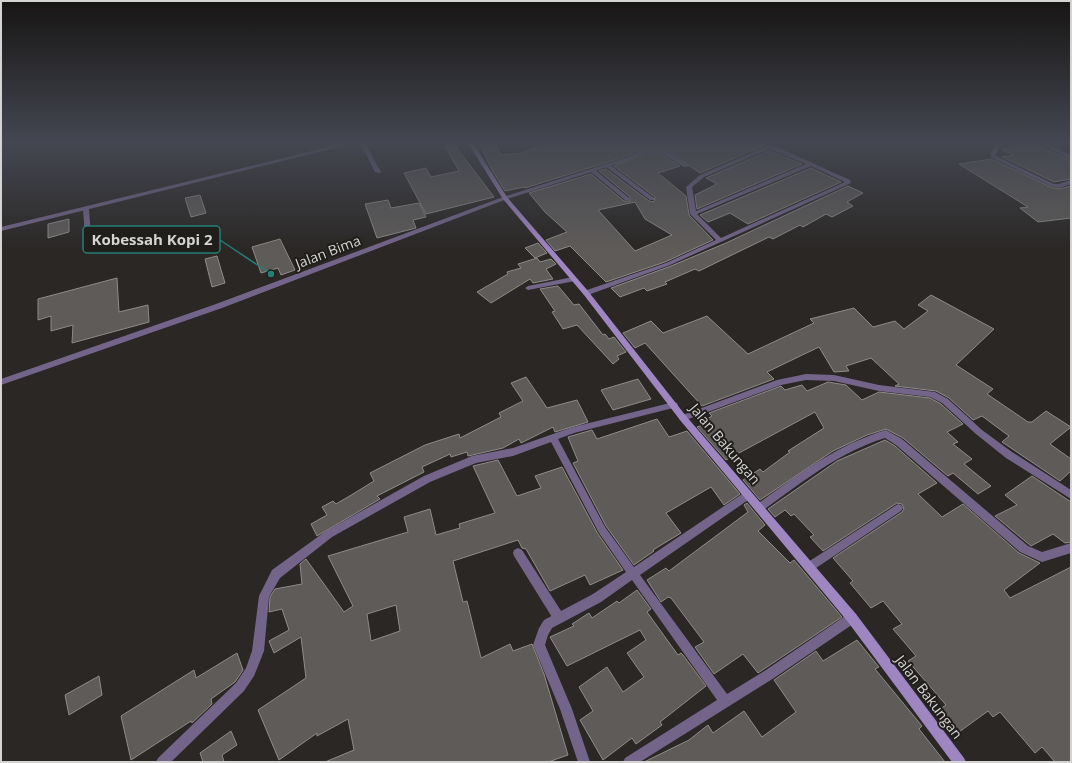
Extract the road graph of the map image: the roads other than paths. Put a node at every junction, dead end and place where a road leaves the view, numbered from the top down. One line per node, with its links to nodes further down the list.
1 (207, 179): 14 (street)
2 (493, 179): 11 (main road, Jalan Bakungan)
3 (565, 179): 11 (street, Jalan Bima)
4 (602, 179): 12 (street)
5 (625, 179): 13 (street)
6 (698, 179): 15 (street)
7 (777, 179): 15 (street)
8 (845, 179): 18 (street)
9 (1040, 179): 10 (street)
10 (1071, 182)
11 (505, 198): 19 (main road, Jalan Bakungan); 22 (street, Jalan Bima)
12 (627, 199)
13 (652, 199)
14 (86, 208): 16 (street); 17 (street)
15 (693, 214): 18 (street)
16 (1, 229)
17 (88, 238)
18 (722, 241): 21 (street)
19 (573, 279): 20 (street); 21 (main road, Jalan Bakungan)
20 (528, 288)
21 (586, 294): 23 (main road, Jalan Bakungan)
22 (1, 382)
23 (674, 405): 24 (main road, Jalan Bakungan); 25 (street)
24 (683, 418): 26 (main road, Jalan Bakungan); 27 (street)
25 (554, 437): 33 (street); 37 (street)
26 (748, 495): 28 (main road, Jalan Bakungan); 33 (street)
27 (1071, 495)
28 (759, 508): 30 (street); 32 (main road, Jalan Bakungan)
29 (898, 508): 32 (street)
30 (1071, 548)
31 (518, 552): 34 (street)
32 (809, 566): 35 (main road, Jalan Bakungan)
33 (633, 575): 34 (street); 36 (street)
34 (559, 618): 38 (street)
35 (852, 618): 36 (street); 40 (main road, Jalan Bakungan)
36 (725, 702): 39 (street)
37 (162, 762)
38 (584, 762)
39 (630, 762)
40 (960, 762)

